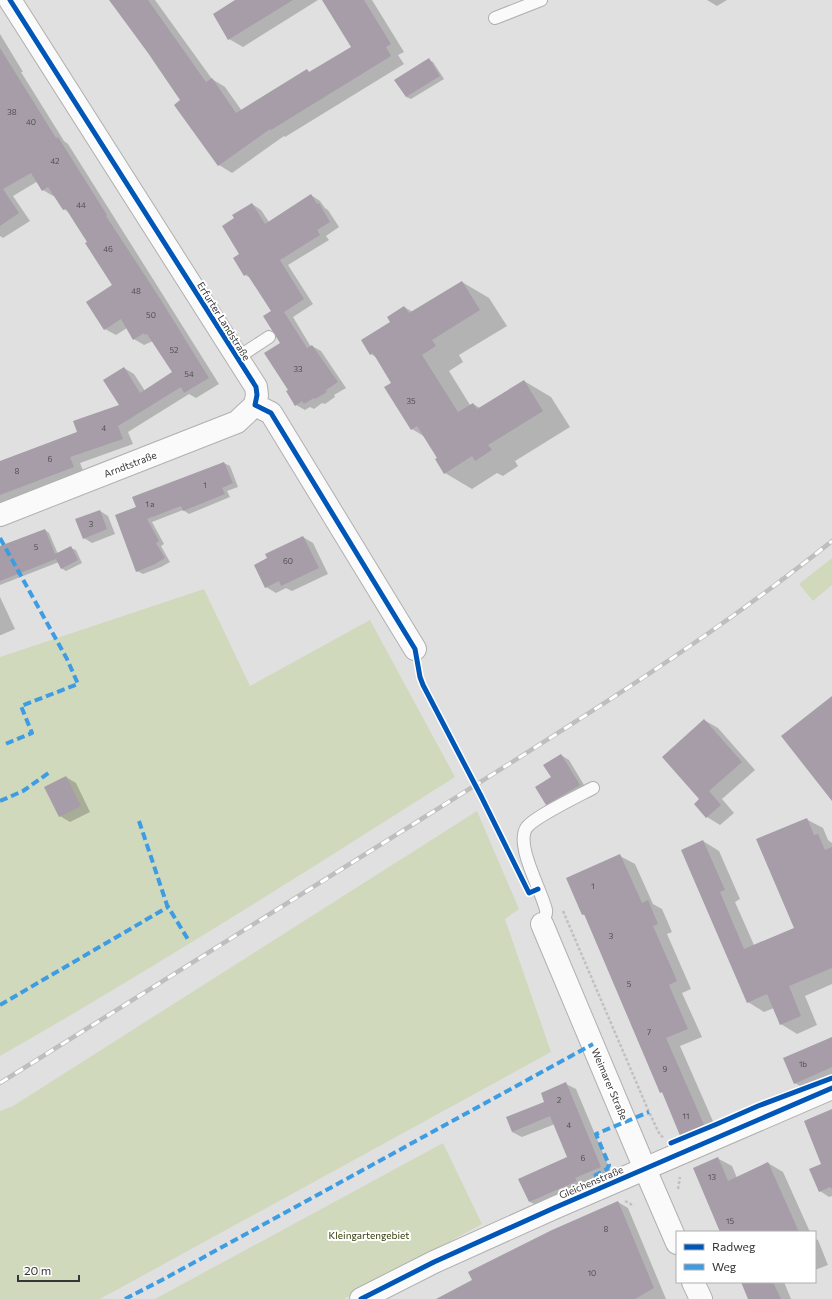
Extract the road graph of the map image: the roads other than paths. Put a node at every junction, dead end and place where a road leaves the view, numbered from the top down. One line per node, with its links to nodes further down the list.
1 (10, 0): 5 (street, Erfurter Landstraße)
2 (541, 0): 3 (lane)
3 (495, 18)
4 (270, 337): 5 (lane)
5 (237, 358): 6 (street, Erfurter Landstraße)
6 (255, 405): 7 (street, Arndtstraße); 8 (street)
7 (0, 514)
8 (415, 649)
9 (593, 788): 10 (lane)
10 (542, 924): 12 (street, Weimarer Straße)
11 (832, 1088): 12 (street, Gleichenstraße)
12 (645, 1169): 13 (street, Weimarer Straße); 15 (street, Gleichenstraße)
13 (676, 1241)
14 (693, 1283): 16 (street)
15 (361, 1299)
16 (701, 1299)

